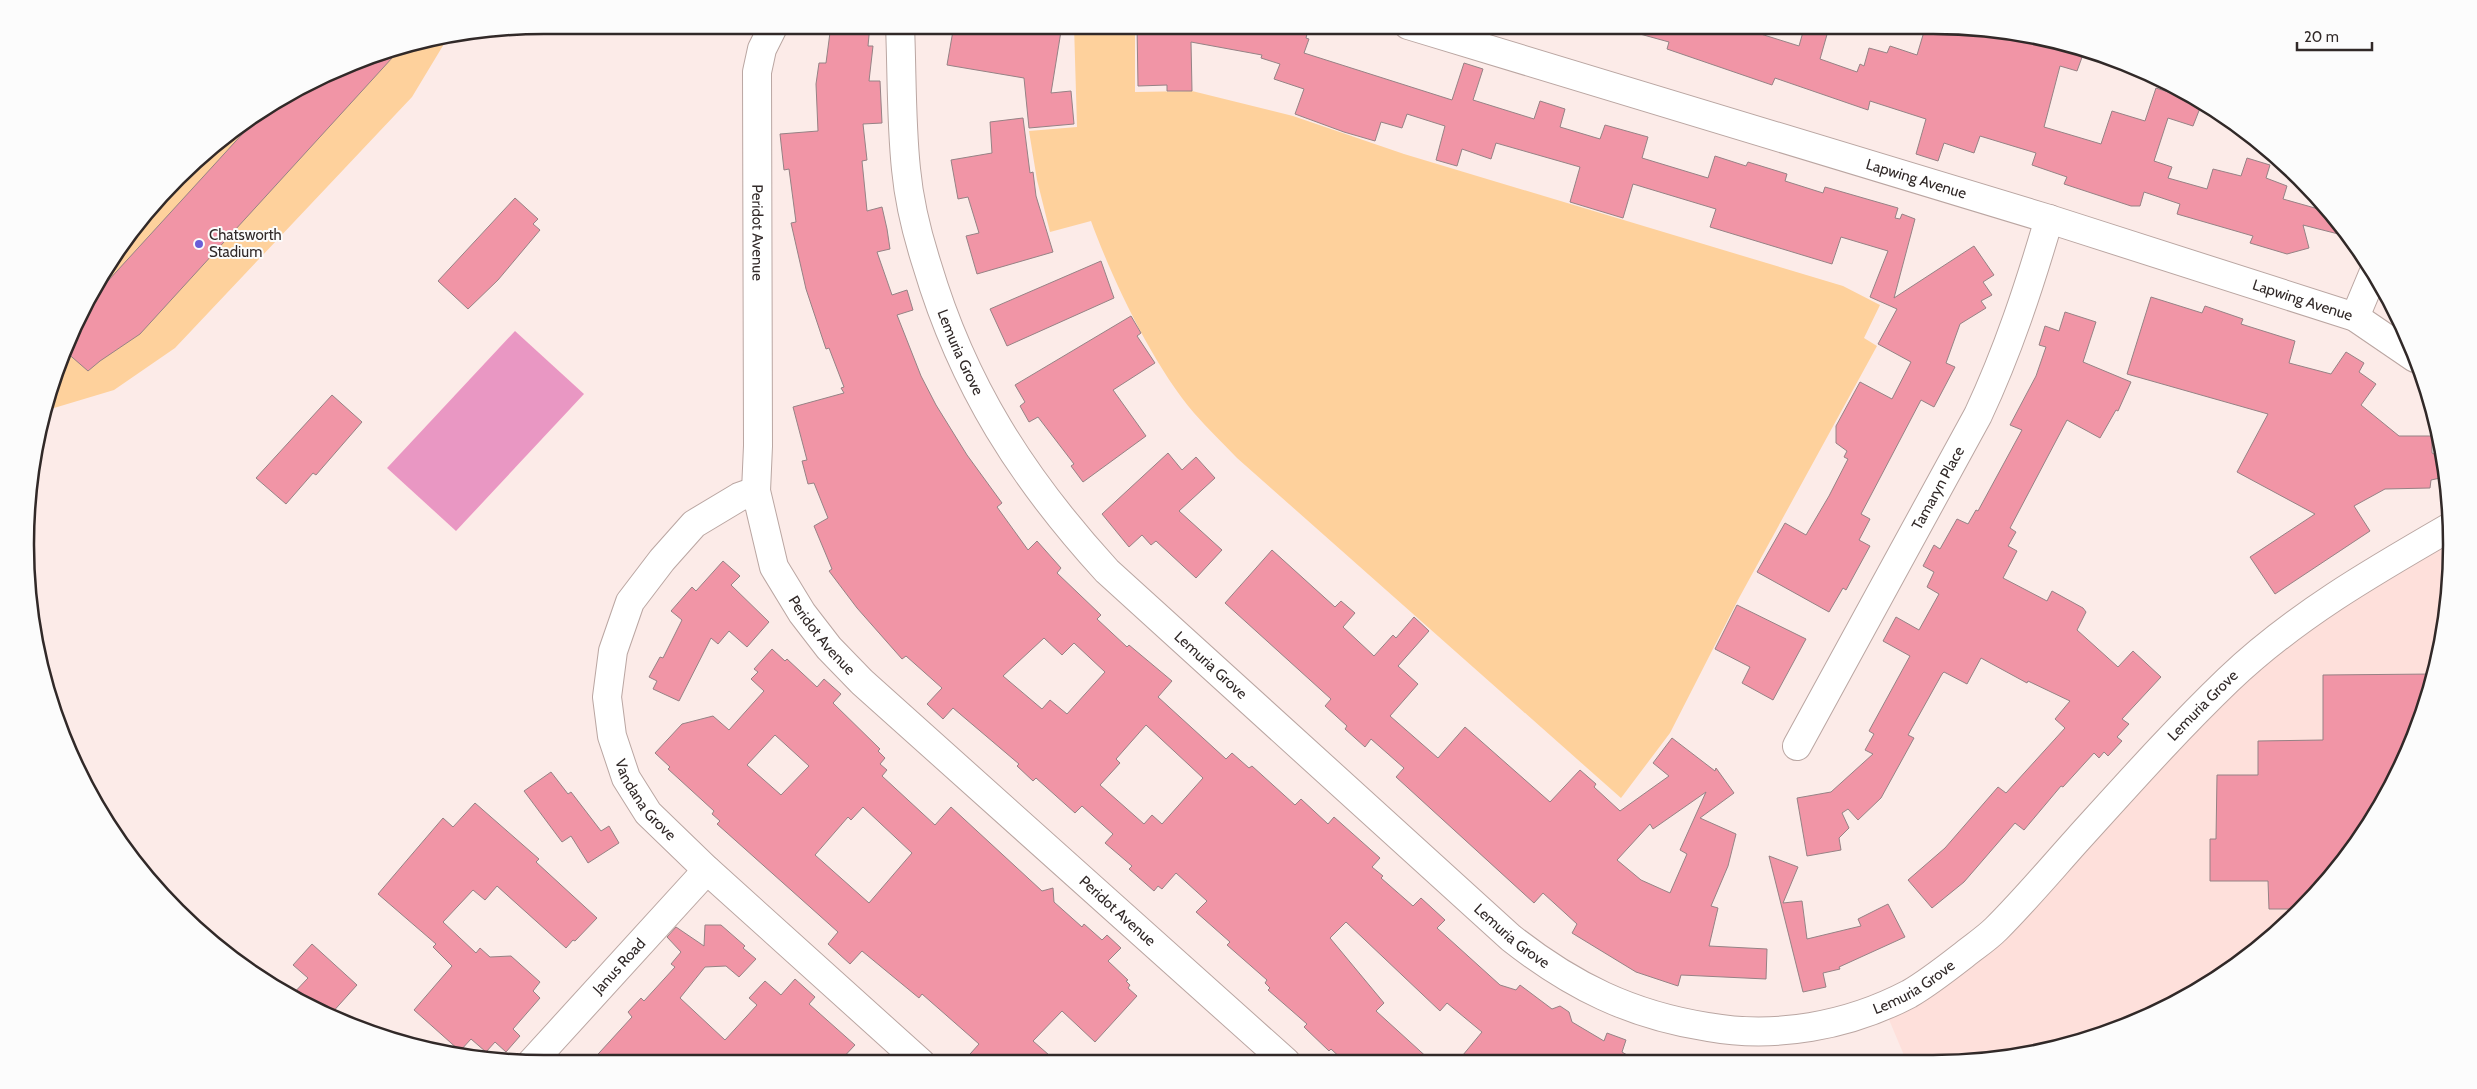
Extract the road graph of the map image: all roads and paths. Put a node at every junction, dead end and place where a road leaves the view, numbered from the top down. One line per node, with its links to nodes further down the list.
1 (770, 34): 8 (street, Peridot Avenue)
2 (900, 34): 9 (street, Lemuria Grove)
3 (1438, 34): 4 (street, Lapwing Avenue)
4 (2049, 219): 6 (street, Lapwing Avenue); 10 (street, Tamaryn Place)
5 (2370, 281): 6 (street)
6 (2355, 317): 7 (street, Lapwing Avenue)
7 (2405, 351)
8 (756, 491): 11 (street, Vandana Grove); 14 (street, Peridot Avenue)
9 (2443, 531)
10 (1798, 746)
11 (707, 870): 12 (street, Janus Road); 13 (street, Vandana Grove)
12 (538, 1055)
13 (912, 1055)
14 (1278, 1055)

